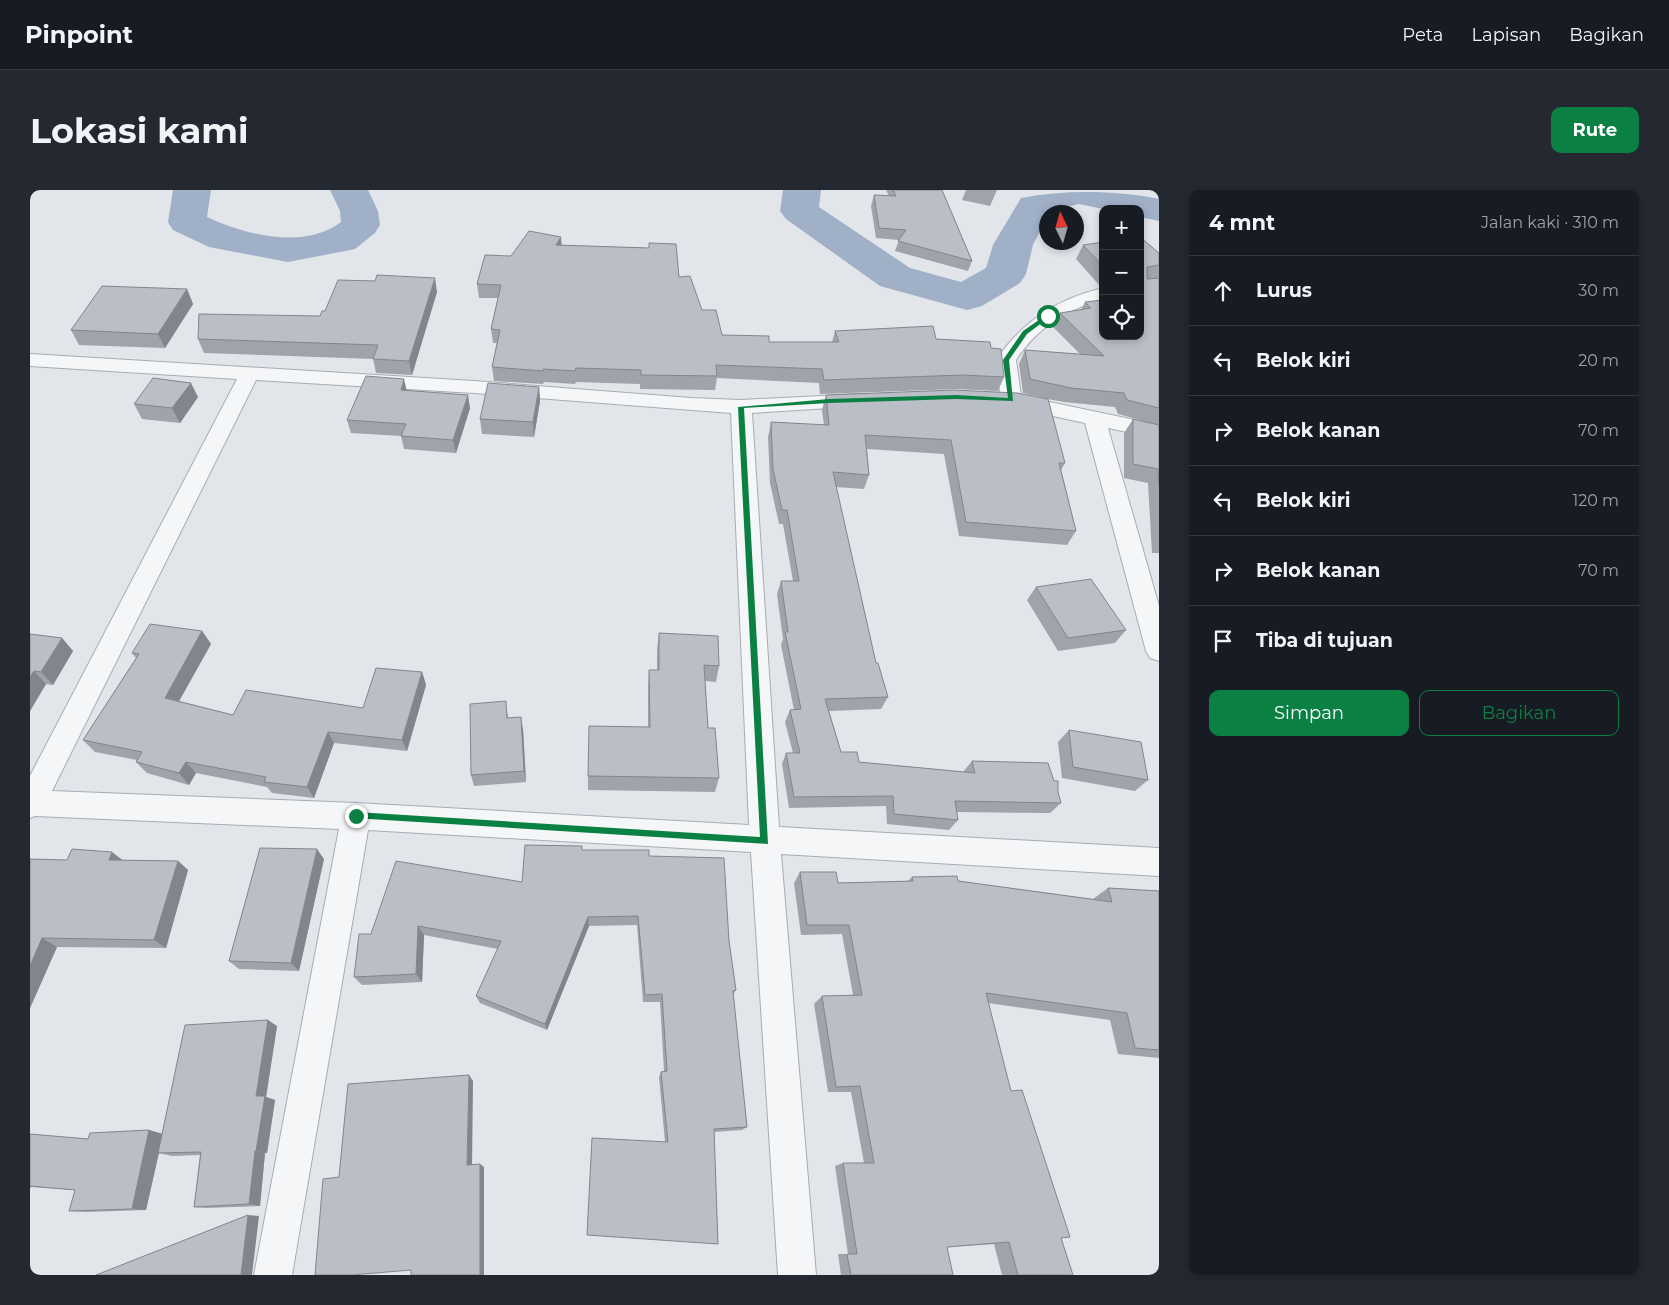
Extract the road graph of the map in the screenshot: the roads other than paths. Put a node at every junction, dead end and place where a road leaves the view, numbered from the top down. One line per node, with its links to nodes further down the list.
1 (1099, 295): 6 (street)
2 (30, 360): 3 (street)
3 (250, 372): 5 (street); 9 (street)
4 (878, 399): 5 (street)
5 (741, 407): 11 (street)
6 (1094, 417): 7 (street); 8 (street)
7 (1159, 432)
8 (1159, 651)
9 (30, 804): 10 (street)
10 (356, 816): 11 (street); 13 (street)
11 (765, 841): 12 (street); 14 (street)
12 (1159, 862)
13 (274, 1275)
14 (797, 1275)

